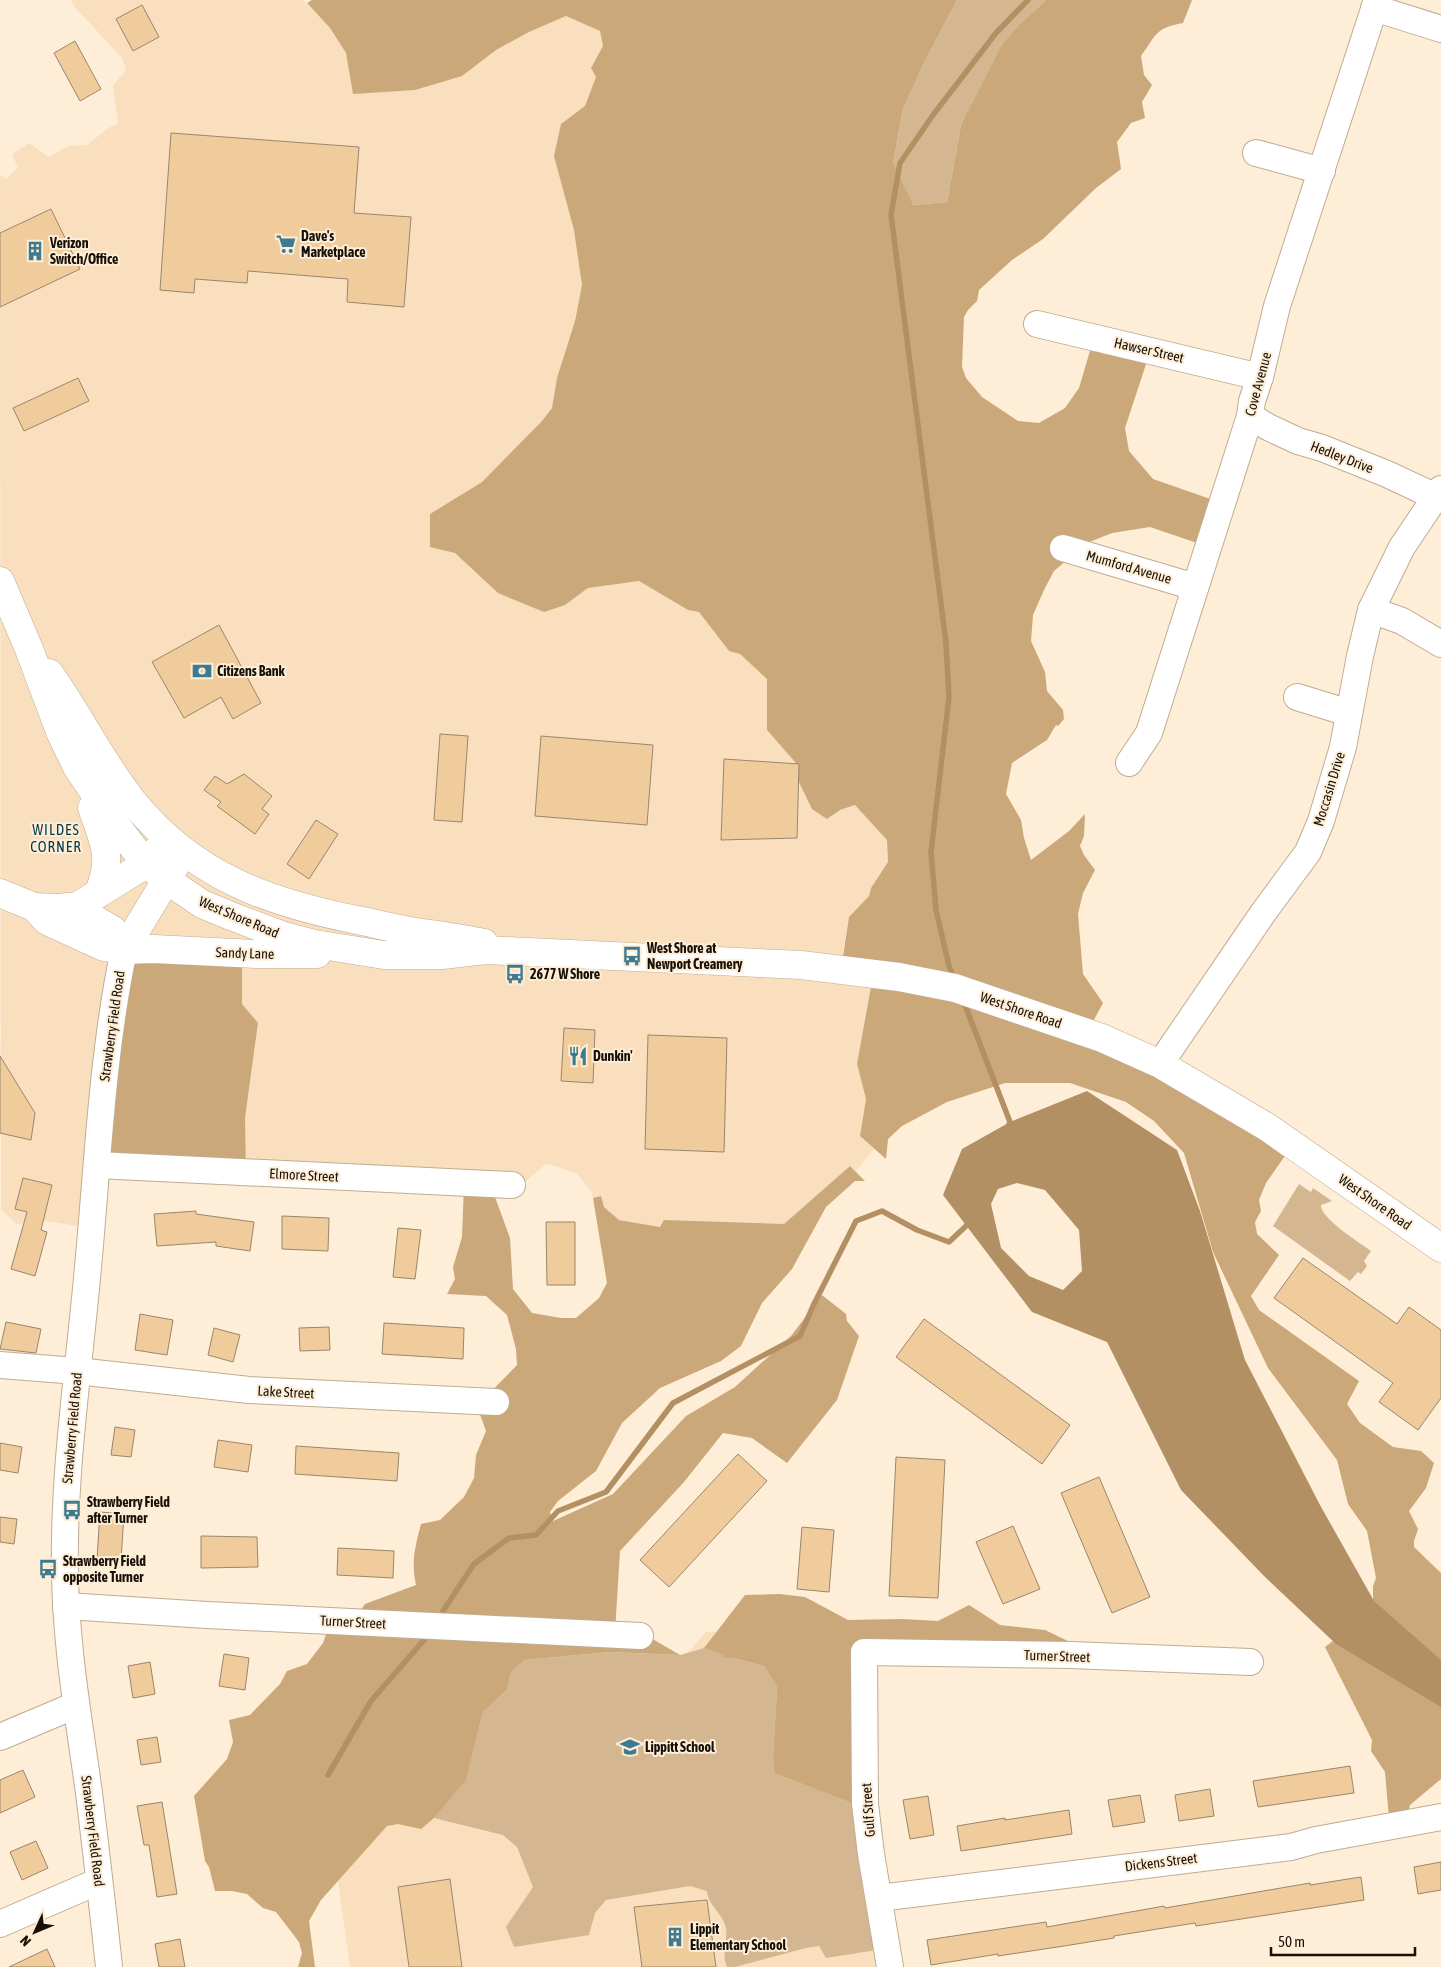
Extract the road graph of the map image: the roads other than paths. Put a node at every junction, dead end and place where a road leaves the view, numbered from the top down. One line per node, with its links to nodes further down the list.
1 (1375, 4): 2 (street); 4 (street, Cove Avenue)
2 (1441, 28)
3 (1256, 153): 4 (street)
4 (1322, 171): 6 (street, Cove Avenue)
5 (1037, 324): 6 (street, Hawser Street)
6 (1260, 377): 7 (street, Cove Avenue)
7 (1250, 416): 8 (street, Hedley Drive); 11 (street, Cove Avenue)
8 (1438, 493): 12 (street, Moccasin Drive)
9 (1062, 548): 11 (street, Mumford Avenue)
10 (0, 581): 13 (main road, West Shore Road)
11 (1195, 587): 17 (street, Cove Avenue)
12 (1371, 610): 14 (street); 16 (street, Moccasin Drive)
13 (24, 636): 18 (main road, West Shore Road); 19 (main road, West Shore Road)
14 (1441, 644)
15 (1297, 697): 16 (street)
16 (1349, 713): 27 (street, Moccasin Drive)
17 (1129, 763)
18 (77, 766): 20 (main road, West Shore Road); 22 (main road)
19 (175, 845): 20 (main road); 26 (main road, West Shore Road)
20 (156, 871): 22 (main road); 24 (main road); 25 (main road, West Shore Road)
21 (0, 893): 23 (main road, Sandy Lane)
22 (98, 894): 23 (main road)
23 (45, 907): 24 (main road, Sandy Lane)
24 (124, 950): 25 (main road, Sandy Lane); 28 (street, Strawberry Field Road)
25 (367, 953): 26 (main road, West Shore Road)
26 (542, 953): 27 (main road, West Shore Road)
27 (1160, 1064): 30 (main road, West Shore Road)
28 (97, 1165): 29 (street, Elmore Street); 32 (street, Strawberry Field Road)
29 (512, 1185)
30 (1441, 1248)
31 (0, 1365): 32 (street, Lake Street)
32 (77, 1371): 33 (street, Lake Street); 34 (street, Strawberry Field Road)
33 (496, 1402)
34 (66, 1606): 35 (street, Turner Street); 38 (street, Strawberry Field Road)
35 (640, 1636)
36 (864, 1652): 37 (street, Turner Street); 42 (street, Gulf Street)
37 (1250, 1662)
38 (76, 1705): 39 (street); 41 (street, Strawberry Field Road)
39 (0, 1737)
40 (1441, 1818): 42 (street, Dickens Street)
41 (99, 1881): 43 (street); 44 (street, Strawberry Field Road)
42 (879, 1898): 45 (street, Gulf Street)
43 (0, 1924)
44 (109, 1967)
45 (890, 1967)

